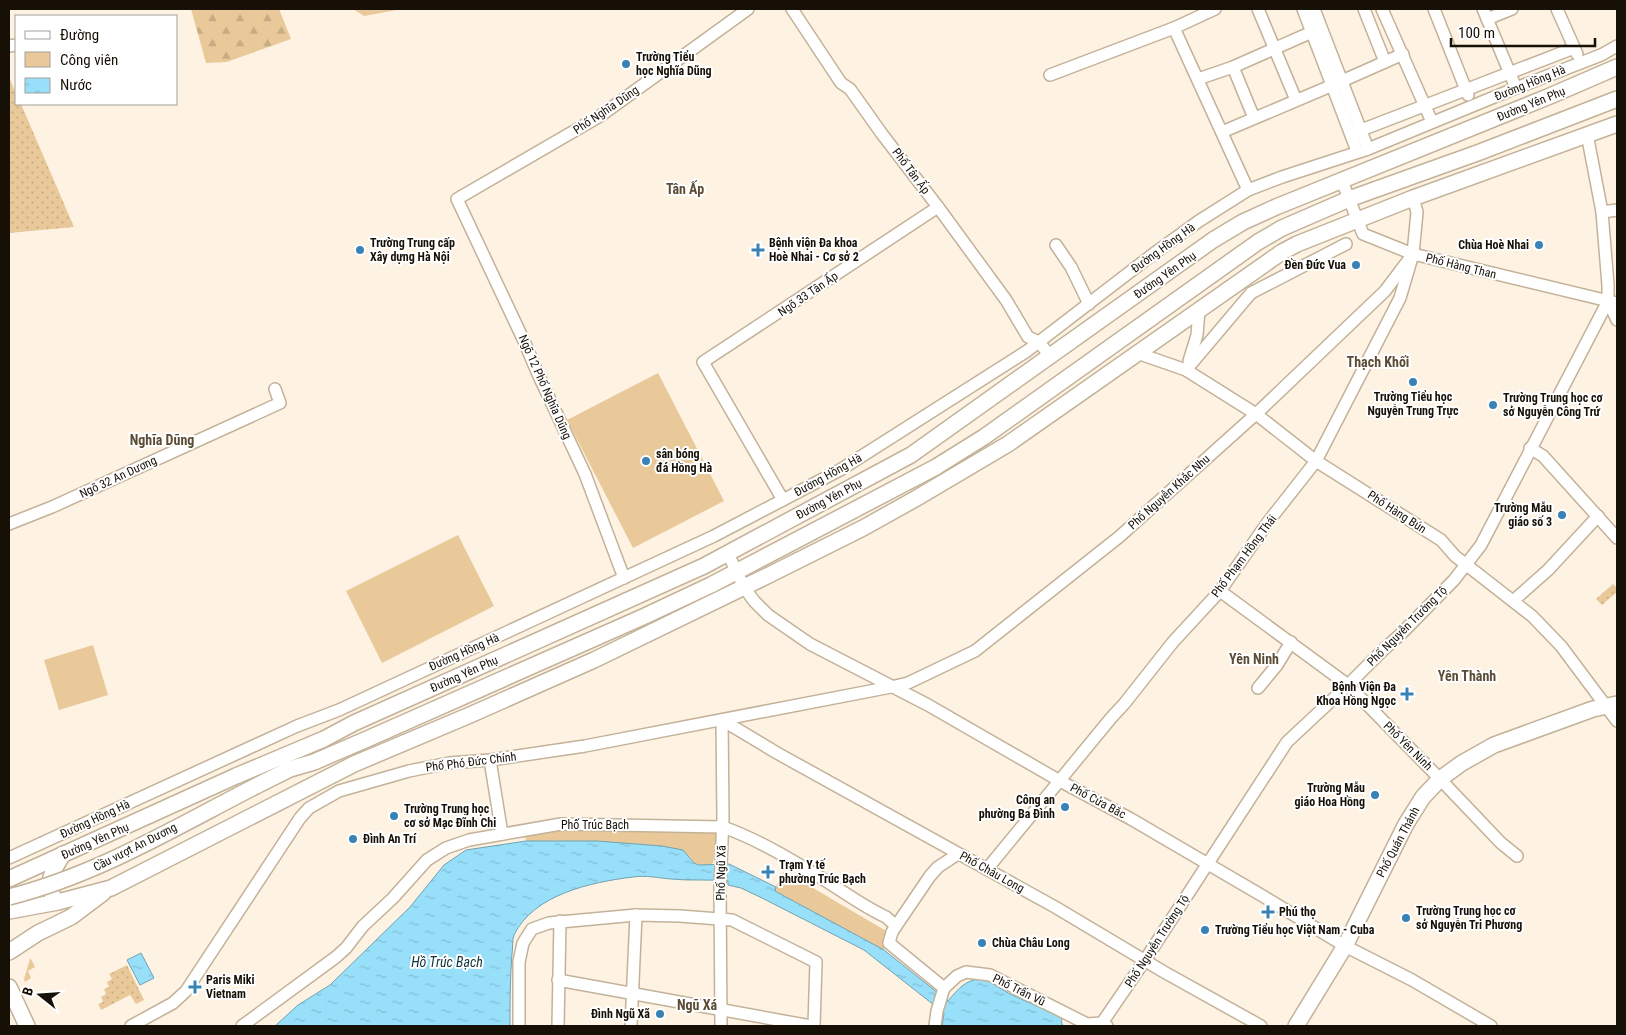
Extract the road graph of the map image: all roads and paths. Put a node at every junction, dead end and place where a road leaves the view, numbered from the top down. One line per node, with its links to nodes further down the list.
1 (748, 9): 43 (street, Phố Nghĩa Dũng)
2 (792, 9): 45 (street, Phố Tân Ấp)
3 (1215, 9): 13 (street)
4 (1258, 9): 16 (street)
5 (1303, 9): 14 (street)
6 (1314, 9): 26 (street)
7 (1364, 9): 19 (street)
8 (1382, 9): 18 (street)
9 (1434, 9): 28 (street)
10 (1557, 9): 17 (street)
11 (1507, 10): 12 (street)
12 (1485, 14): 23 (street)
13 (1174, 28): 24 (street); 25 (street)
14 (1312, 32): 16 (street); 26 (street)
15 (1617, 46): 20 (street, Đường Hồng Hà)
16 (1274, 48): 21 (street); 29 (street)
17 (1574, 48): 20 (street); 23 (street, Đường Hồng Hà)
18 (1403, 54): 19 (street); 31 (street)
19 (1385, 62): 26 (street)
20 (1580, 63): 27 (street, Đường Hồng Hà)
21 (1233, 67): 25 (street); 33 (street)
22 (1617, 67): 40 (main road, Đường Yên Phụ)
23 (1509, 72): 27 (street); 28 (street, Đường Hồng Hà)
24 (1050, 75)
25 (1198, 79): 36 (street)
26 (1337, 83): 29 (street); 37 (street)
27 (1516, 88): 32 (street, Đường Hồng Hà)
28 (1466, 89): 31 (street, Đường Hồng Hà); 32 (street)
29 (1296, 100): 33 (street)
30 (1616, 100): 44 (main road, Đường Yên Phụ)
31 (1426, 105): 34 (street); 37 (street, Đường Hồng Hà)
32 (1473, 106): 34 (street, Đường Hồng Hà)
33 (1254, 118): 36 (street)
34 (1432, 122): 39 (street, Đường Hồng Hà)
35 (1617, 124): 38 (main road)
36 (1222, 132): 41 (street)
37 (1356, 132): 39 (street)
38 (1586, 134): 42 (main road); 47 (street)
39 (1363, 150): 41 (street, Đường Hồng Hà)
40 (1342, 181): 44 (street, Phố Hàng Than); 62 (main road, Đường Yên Phụ)
41 (1248, 190): 55 (street, Đường Hồng Hà)
42 (1413, 198): 48 (main road); 51 (street, Phố Phạm Hồng Thái)
43 (457, 199): 76 (street, Ngõ 12 Phố Nghĩa Dũng)
44 (1349, 199): 48 (street, Phố Hàng Than); 75 (main road, Đường Yên Phụ)
45 (938, 207): 58 (street, Phố Tân Ấp); 69 (street, Ngõ 33 Tân Ấp)
46 (1617, 210): 47 (street)
47 (1602, 212): 54 (street)
48 (1357, 220): 51 (street, Phố Hàng Than); 56 (main road)
49 (1346, 244): 64 (street)
50 (1056, 245): 55 (street)
51 (1413, 254): 52 (street, Phố Nguyễn Khắc Nhu); 53 (street, Phố Phạm Hồng Thái); 54 (street, Phố Hàng Than)
52 (1385, 291): 53 (street); 66 (street, Phố Nguyễn Khắc Nhu)
53 (1400, 298): 68 (street, Phố Phạm Hồng Thái)
54 (1613, 302): 57 (street); 67 (street, Phố Nguyễn Trường Tộ)
55 (1089, 304): 59 (street, Đường Hồng Hà)
56 (1198, 310): 61 (main road); 64 (street)
57 (1617, 320)
58 (1028, 336): 59 (street, Phố Tân Ấp); 60 (street)
59 (1039, 342): 60 (street, Đường Hồng Hà); 62 (street, Phố Tân Ấp)
60 (1027, 350): 63 (street); 69 (street, Đường Hồng Hà)
61 (1137, 353): 64 (street, Phố Hàng Bún); 77 (main road)
62 (1050, 356): 63 (main road, Đường Yên Phụ)
63 (1037, 366): 73 (main road, Đường Yên Phụ)
64 (1186, 370): 66 (street, Phố Hàng Bún)
65 (275, 390): 71 (street, Ngõ 32 An Dương)
66 (1256, 414): 68 (street, Phố Hàng Bún); 84 (street, Phố Nguyễn Khắc Nhu)
67 (1530, 448): 70 (street); 74 (street, Phố Nguyễn Trường Tộ)
68 (1316, 461): 74 (street, Phố Hàng Bún); 78 (street, Phố Phạm Hồng Thái)
69 (783, 500): 76 (street, Đường Hồng Hà)
70 (1598, 516): 72 (street); 79 (street)
71 (9, 524)
72 (1617, 538)
73 (728, 554): 75 (street, Phố Cửa Bắc); 89 (main road, Đường Yên Phụ)
74 (1466, 565): 79 (street, Phố Hàng Bún); 83 (street, Phố Nguyễn Trường Tộ)
75 (736, 572): 77 (street, Phố Cửa Bắc); 80 (main road, Đường Yên Phụ)
76 (624, 578): 100 (street, Đường Hồng Hà)
77 (744, 587): 81 (main road); 84 (street, Phố Cửa Bắc)
78 (1220, 590): 82 (street, Phố Yên Ninh); 93 (street, Phố Phạm Hồng Thái)
79 (1513, 601): 86 (street, Phố Hàng Bún)
80 (645, 616): 81 (main road); 91 (main road, Đường Yên Phụ)
81 (653, 632): 104 (main road)
82 (1291, 642): 83 (street, Phố Yên Ninh); 85 (street)
83 (1348, 686): 92 (street, Phố Yên Ninh); 101 (street, Phố Nguyễn Trường Tộ)
84 (892, 687): 87 (street, Phố Phó Đức Chính); 93 (street, Phố Cửa Bắc)
85 (1258, 688)
86 (1613, 705): 88 (street, Phố Hàng Bún); 92 (main road, Phố Quán Thánh)
87 (722, 720): 90 (street, Phố Phó Đức Chính); 95 (street, Phố Ngũ Xã); 98 (street, Phố Châu Long)
88 (1617, 721)
89 (324, 739): 91 (main road); 97 (main road, Đường Yên Phụ)
90 (490, 760): 96 (street); 122 (street, Phố Phó Đức Chính)
91 (290, 769): 94 (main road, Đường Yên Phụ)
92 (1440, 779): 99 (street, Phố Yên Ninh); 112 (main road, Phố Quán Thánh)
93 (1060, 781): 101 (street, Phố Cửa Bắc); 102 (street, Phố Phạm Hồng Thái)
94 (256, 786): 105 (main road, Cầu vượt An Dương, bridge)
95 (722, 827): 96 (street, Phố Trúc Bạch); 109 (street, Phố Ngũ Xã); 111 (street, Phố Trúc Bạch)
96 (502, 834): 123 (street, Phố Trúc Bạch)
97 (64, 854): 103 (main road, Đường Yên Phụ); 106 (main road)
98 (958, 854): 102 (street, Phố Châu Long); 111 (street)
99 (1517, 856)
100 (9, 858)
101 (1207, 863): 112 (street, Phố Cửa Bắc); 114 (street, Phố Nguyễn Trường Tộ)
102 (987, 869): 114 (street, Phố Châu Long)
103 (9, 879)
104 (110, 888): 106 (main road); 113 (main road)
105 (9, 897)
106 (58, 902): 107 (main road)
107 (9, 911)
108 (636, 915): 109 (street); 110 (street); 118 (street)
109 (721, 919): 119 (street, Phố Ngũ Xã); 128 (street)
110 (560, 921): 115 (street); 124 (street)
111 (896, 926): 117 (street)
112 (1345, 946): 131 (main road, Phố Quán Thánh); 132 (street, Phố Cửa Bắc)
113 (9, 952)
114 (1145, 960): 120 (street, Phố Nguyễn Trường Tộ); 130 (street, Phố Châu Long)
115 (558, 980): 118 (street); 125 (street)
116 (9, 988): 121 (main road)
117 (944, 988): 120 (street, Phố Trấn Vũ); 129 (street)
118 (633, 994): 119 (street); 126 (street)
119 (720, 1010): 127 (street, Phố Ngũ Xã); 128 (street)
120 (1104, 1025)
121 (27, 1026)
122 (131, 1026)
123 (242, 1026)
124 (519, 1026)
125 (558, 1026)
126 (631, 1026)
127 (720, 1026)
128 (813, 1026)
129 (934, 1026)
130 (1261, 1026)
131 (1296, 1026)
132 (1491, 1026)

